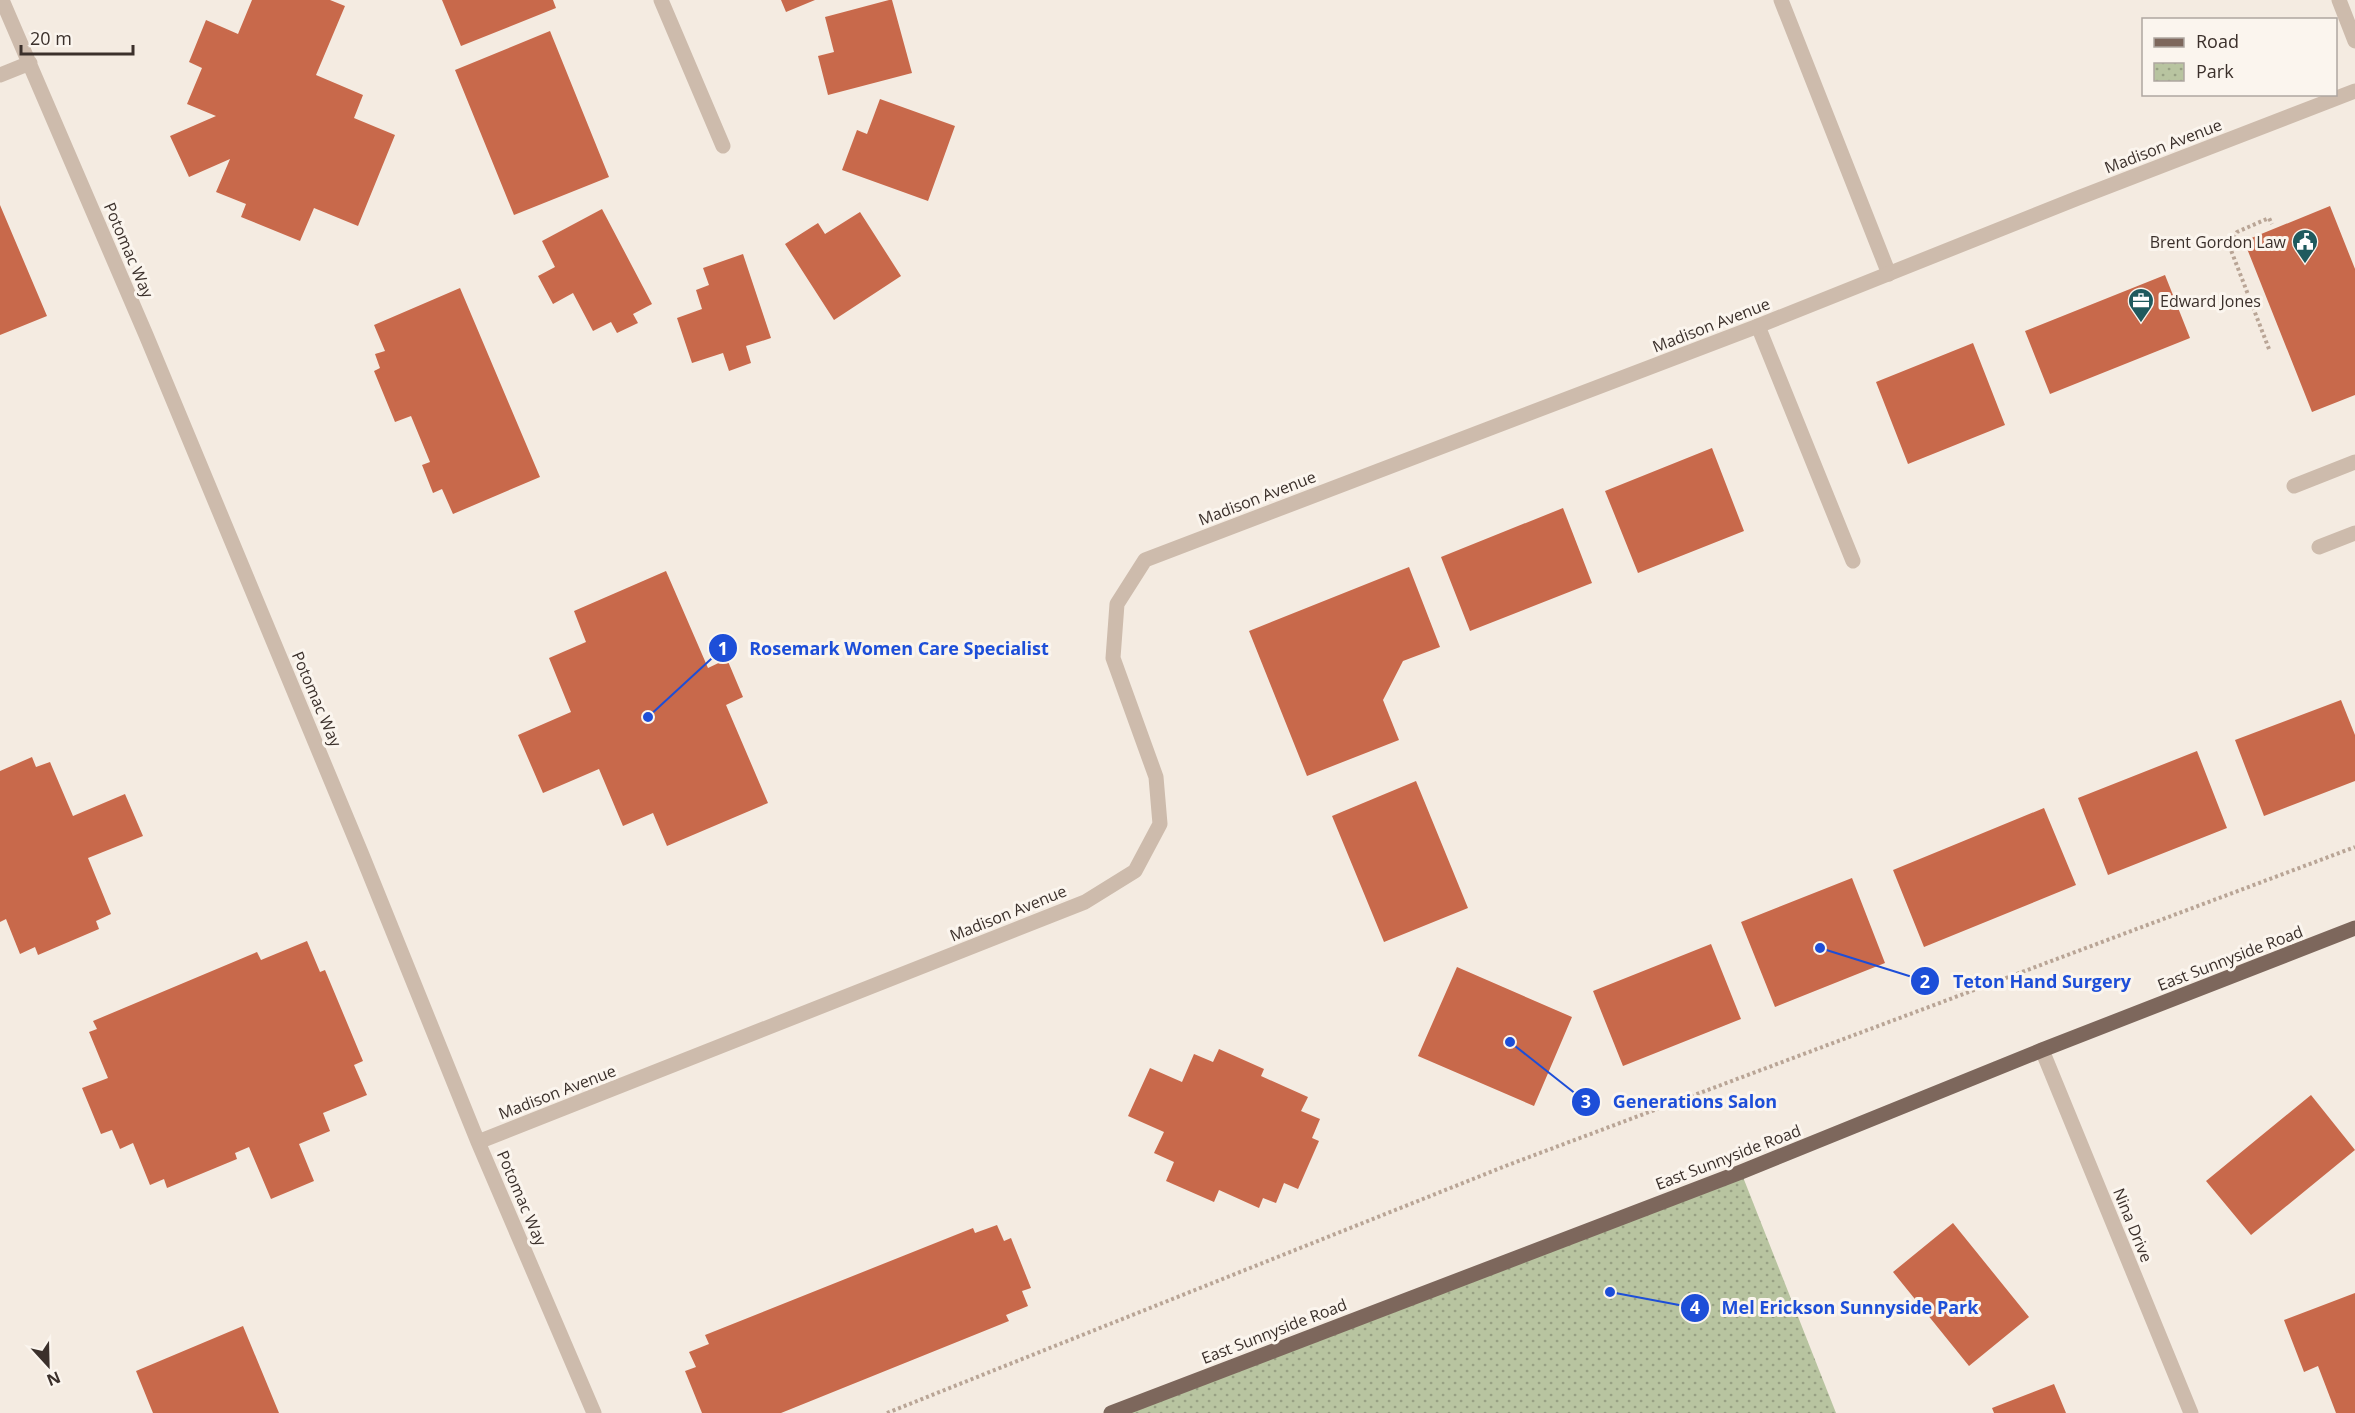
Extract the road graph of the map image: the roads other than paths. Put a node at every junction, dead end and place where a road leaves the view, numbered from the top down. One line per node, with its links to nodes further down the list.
1 (2, 0): 6 (street, Potomac Way)
2 (661, 0): 9 (street)
3 (1781, 0): 10 (street)
4 (2340, 0): 5 (street)
5 (2355, 41)
6 (30, 63): 7 (street); 19 (street, Potomac Way)
7 (0, 75)
8 (2355, 91): 10 (street, Madison Avenue)
9 (723, 146)
10 (1889, 274): 11 (street, Madison Avenue)
11 (1758, 326): 16 (street); 19 (street, Madison Avenue)
12 (2355, 462): 13 (street)
13 (2295, 486)
14 (2355, 533): 15 (street)
15 (2319, 547)
16 (1853, 561)
17 (2355, 928): 18 (main road, East Sunnyside Road)
18 (2042, 1050): 21 (main road, East Sunnyside Road); 22 (street, Nina Drive)
19 (478, 1142): 20 (street, Potomac Way)
20 (594, 1413)
21 (1111, 1413)
22 (2191, 1413)

